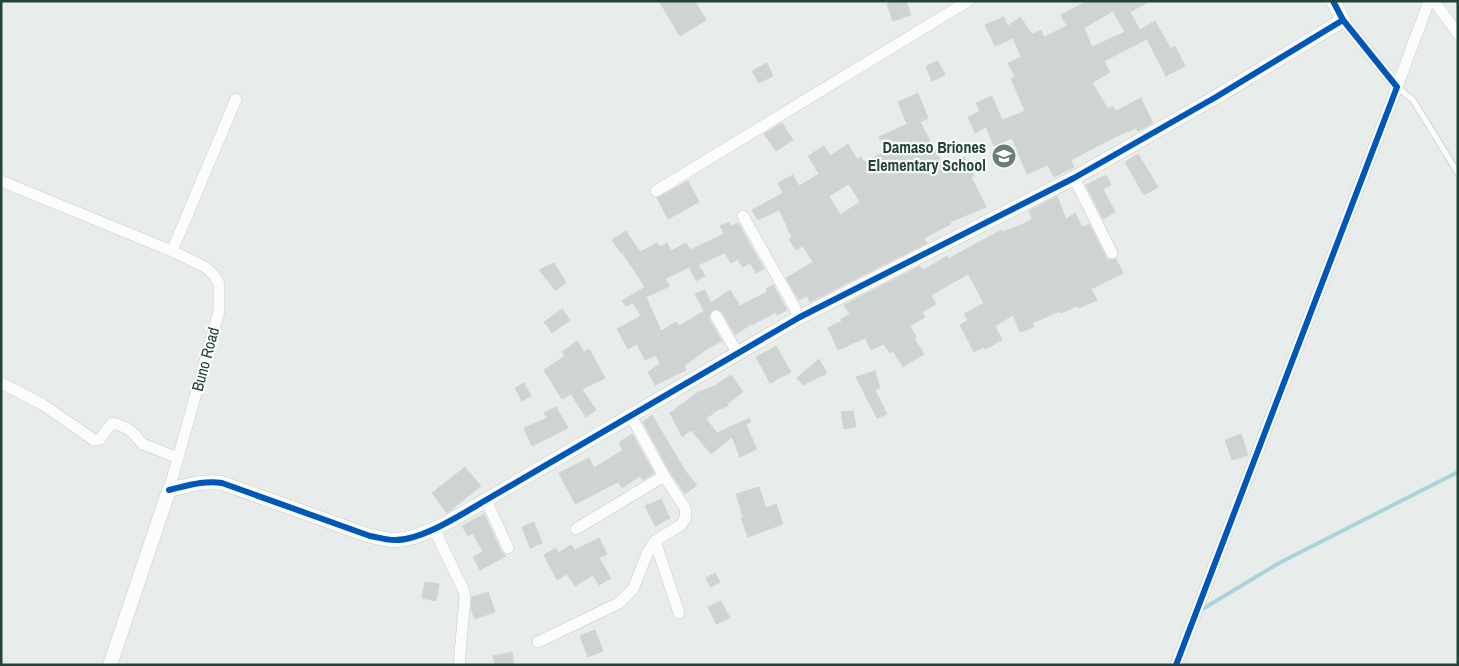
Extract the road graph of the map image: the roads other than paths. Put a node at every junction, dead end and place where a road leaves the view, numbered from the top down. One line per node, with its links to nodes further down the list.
1 (1333, 1): 5 (street)
2 (1429, 1): 7 (street)
3 (1434, 1): 6 (street)
4 (960, 3): 12 (street)
5 (1343, 20): 7 (street); 10 (street)
6 (1458, 34)
7 (1397, 87): 9 (lane); 33 (street)
8 (236, 99): 14 (street)
9 (1458, 173)
10 (1074, 178): 15 (street); 17 (street)
11 (1, 181): 14 (street, Buno Road)
12 (656, 191)
13 (743, 216): 17 (street)
14 (172, 251): 21 (street, Buno Road)
15 (1112, 253)
16 (716, 316): 18 (street)
17 (800, 317): 18 (street)
18 (738, 354): 20 (street)
19 (1, 383): 21 (street)
20 (631, 416): 22 (street); 24 (street)
21 (178, 458): 23 (street, Buno Road)
22 (664, 476): 26 (street); 27 (street)
23 (170, 490): 25 (street); 31 (street, Buno Road)
24 (486, 500): 25 (street); 28 (street)
25 (434, 529): 32 (street)
26 (576, 529)
27 (655, 542): 29 (street); 30 (street)
28 (508, 548)
29 (679, 613)
30 (538, 642)
31 (110, 665)
32 (459, 665)
33 (1176, 665)

